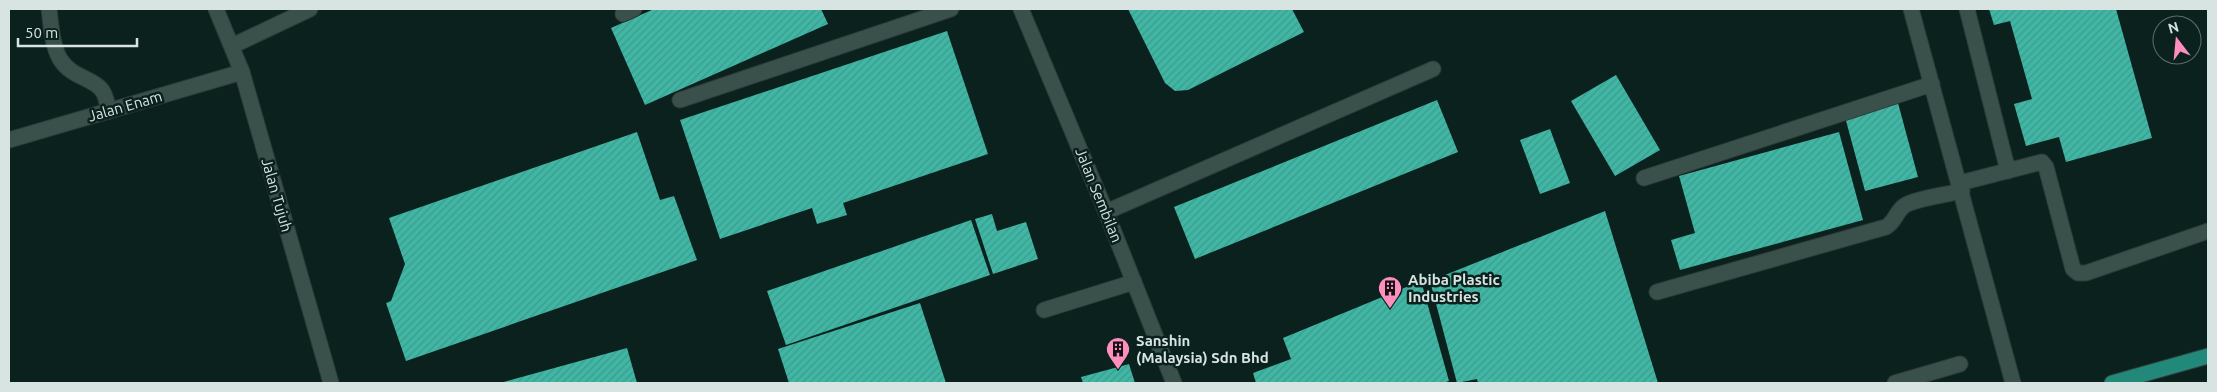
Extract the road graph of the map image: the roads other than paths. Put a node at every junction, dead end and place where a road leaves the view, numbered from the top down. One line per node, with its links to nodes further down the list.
1 (49, 9): 13 (street)
2 (216, 9): 8 (street, Jalan Tujuh)
3 (310, 9): 8 (street)
4 (951, 9): 12 (street)
5 (1021, 9): 18 (street, Jalan Sembilan)
6 (1911, 9): 11 (street)
7 (1968, 9): 15 (street)
8 (232, 46): 10 (street, Jalan Tujuh)
9 (1433, 69): 18 (street)
10 (242, 72): 13 (street, Jalan Enam); 26 (street, Jalan Tujuh)
11 (1932, 84): 16 (street); 17 (street)
12 (680, 100)
13 (109, 111): 14 (street, Jalan Enam)
14 (9, 140)
15 (2008, 171): 17 (street); 19 (street)
16 (1644, 178)
17 (1961, 187): 21 (street); 29 (street)
18 (1106, 212): 20 (street, Jalan Sembilan)
19 (2208, 231)
20 (1134, 282): 22 (street); 27 (street, Jalan Sembilan)
21 (1657, 292)
22 (1044, 310)
23 (2208, 356): 25 (main road)
24 (1960, 364): 28 (street)
25 (2145, 379): 30 (main road)
26 (331, 383)
27 (1174, 383)
28 (1895, 383)
29 (2013, 383)
30 (2112, 383)

